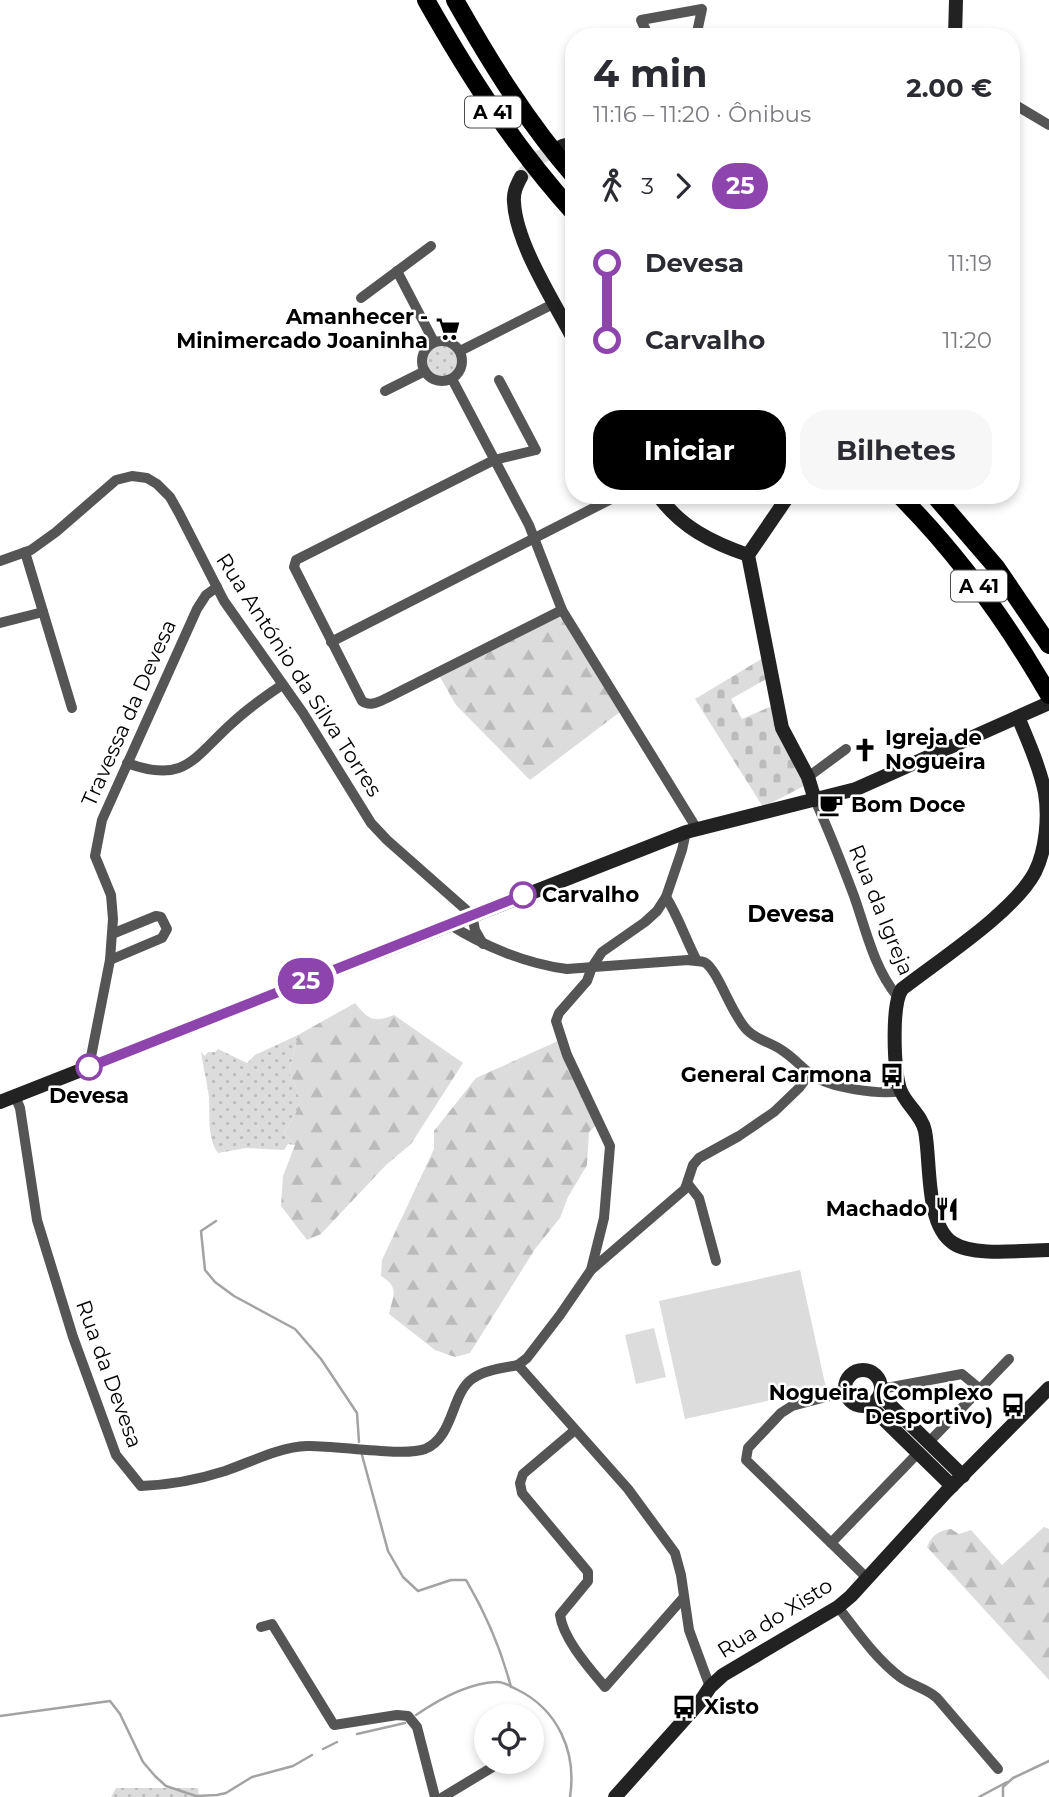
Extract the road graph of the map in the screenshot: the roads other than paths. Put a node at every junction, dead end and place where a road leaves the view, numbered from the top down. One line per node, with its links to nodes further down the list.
1 (426, 0): 11 (highway, A 41)
2 (455, 0): 9 (highway, A 41)
3 (956, 0): 6 (street)
4 (645, 28): 5 (street)
5 (698, 28)
6 (955, 28)
7 (1020, 108): 8 (street)
8 (1049, 125)
9 (565, 165)
10 (521, 177): 15 (street)
11 (565, 203)
12 (431, 246): 13 (street)
13 (397, 271): 14 (street); 17 (street)
14 (361, 298)
15 (555, 303): 16 (street); 18 (street)
16 (565, 322)
17 (434, 342): 18 (street); 19 (street)
18 (460, 351): 20 (street)
19 (425, 371): 20 (street); 22 (street)
20 (452, 379): 23 (street)
21 (499, 380): 23 (street)
22 (385, 391)
23 (494, 460): 29 (street); 37 (street)
24 (601, 504): 29 (street)
25 (665, 504): 31 (street)
26 (783, 504): 31 (street)
27 (908, 504): 40 (highway, A 41)
28 (942, 504): 38 (highway, A 41)
29 (535, 538): 34 (street); 37 (street)
30 (25, 552): 32 (street, Rua António da Silva Torres); 33 (street, Rua António da Silva Torres); 35 (street)
31 (748, 555): 45 (street)
32 (0, 561)
33 (217, 587): 39 (street, Rua António da Silva Torres); 44 (street, Travessa da Devesa)
34 (562, 610): 37 (street); 47 (street)
35 (43, 612): 36 (street); 41 (street)
36 (0, 623)
37 (331, 642)
38 (1049, 645)
39 (282, 685): 44 (street); 49 (street, Rua António da Silva Torres)
40 (1048, 696): 42 (street)
41 (72, 708)
42 (1018, 717): 46 (street); 56 (street)
43 (845, 749): 45 (street)
44 (127, 763): 51 (street, Travessa da Devesa)
45 (808, 777): 46 (street)
46 (816, 800): 47 (street); 56 (street, Rua da Igreja)
47 (691, 831): 48 (street); 49 (street)
48 (666, 897): 54 (street); 55 (street)
49 (472, 915): 50 (street); 52 (street)
50 (449, 925): 52 (street); 57 (street)
51 (112, 934): 53 (street, Travessa da Devesa); 53 (street)
52 (483, 944): 55 (street)
53 (110, 960): 57 (street, Travessa da Devesa)
54 (698, 961): 55 (street); 58 (street)
55 (592, 967): 65 (street)
56 (897, 996): 59 (street)
57 (89, 1067): 60 (street)
58 (810, 1073): 59 (street); 62 (street)
59 (901, 1091): 63 (street)
60 (15, 1096): 61 (street); 67 (street, Rua da Devesa)
61 (0, 1102)
62 (688, 1184): 64 (street); 65 (street)
63 (1049, 1250)
64 (716, 1261)
65 (591, 1270): 67 (street)
66 (1009, 1359): 69 (street)
67 (518, 1364): 72 (street)
68 (1049, 1388): 74 (street, Rua do Xisto)
69 (980, 1389): 71 (street); 73 (street)
70 (845, 1392): 71 (street); 71 (street); 75 (street)
71 (877, 1396): 73 (street)
72 (575, 1430): 77 (street); 77 (street)
73 (923, 1448): 74 (street); 75 (street)
74 (957, 1481): 76 (street, Rua do Xisto)
75 (831, 1543): 76 (street)
76 (868, 1579): 78 (street, Rua do Xisto)
77 (684, 1597): 80 (street)
78 (838, 1607): 80 (street, Rua do Xisto); 81 (street)
79 (261, 1628): 83 (street)
80 (710, 1687): 85 (street, Rua do Xisto)
81 (998, 1769)
82 (481, 1774): 84 (street)
83 (435, 1797)
84 (443, 1797)
85 (615, 1797)

